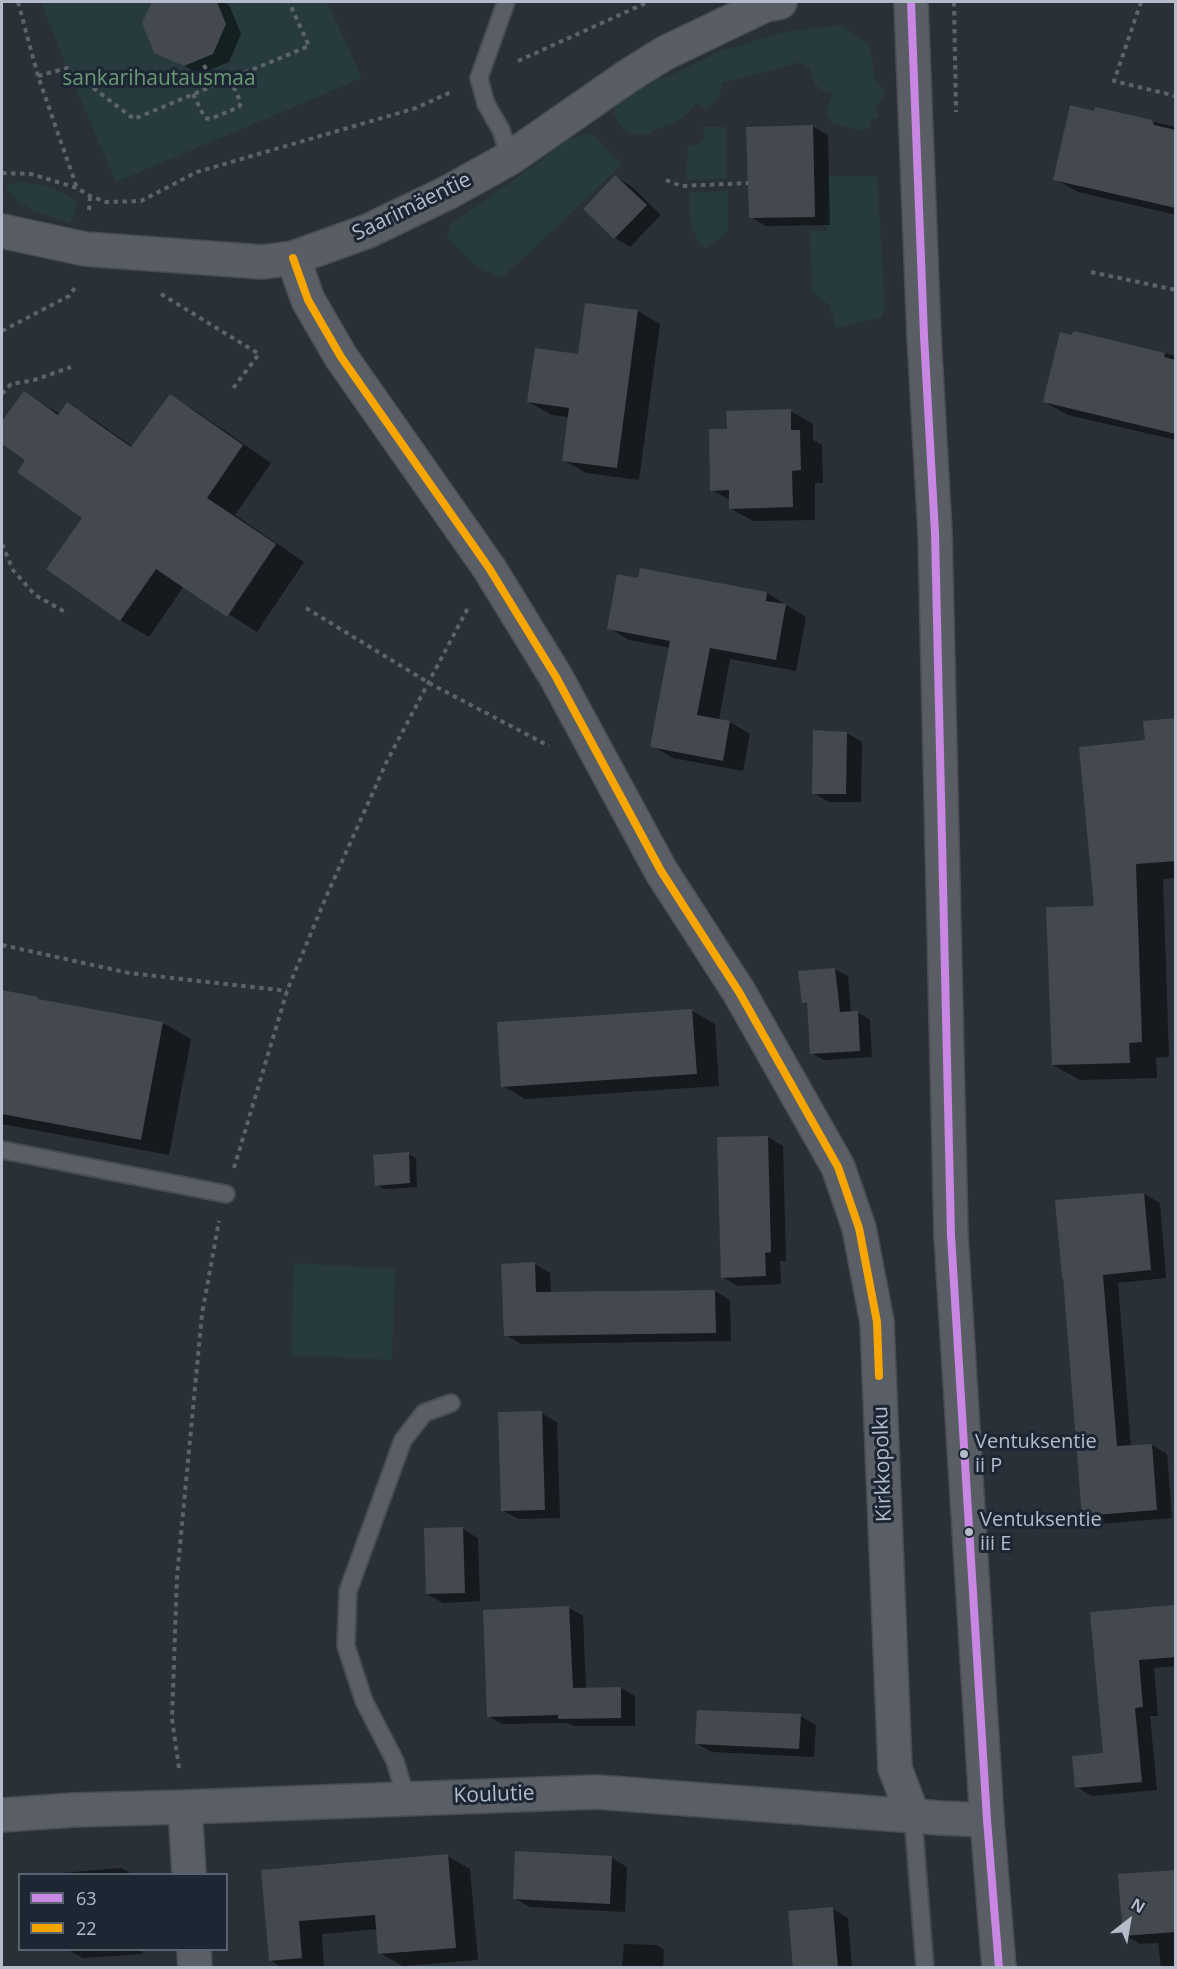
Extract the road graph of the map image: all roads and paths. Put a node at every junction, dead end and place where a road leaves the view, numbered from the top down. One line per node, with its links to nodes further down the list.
1 (18, 2): 9 (path)
2 (289, 2): 11 (path)
3 (506, 2): 10 (lane)
4 (648, 2): 10 (path)
5 (780, 2): 15 (main road, Saarimäentie)
6 (911, 2): 43 (main road)
7 (1141, 2): 14 (path)
8 (204, 65): 12 (path)
9 (38, 76): 13 (path); 19 (path)
10 (479, 78): 15 (lane); 19 (path)
11 (230, 79): 12 (path); 13 (path)
12 (214, 85): 13 (path)
13 (193, 94)
14 (1176, 96)
15 (510, 158): 21 (main road, Saarimäentie)
16 (2, 173): 19 (path)
17 (666, 180): 18 (path)
18 (748, 183)
19 (77, 188)
20 (2, 231): 21 (main road, Saarimäentie)
21 (293, 258): 29 (street, Kirkkopolku)
22 (1091, 272): 23 (path)
23 (1176, 290)
24 (160, 293): 26 (path)
25 (71, 367): 27 (path)
26 (231, 391)
27 (2, 394)
28 (2, 544): 31 (path)
29 (489, 568): 32 (path); 42 (street, Kirkkopolku)
30 (306, 608): 32 (path)
31 (67, 613)
32 (429, 683): 33 (path); 35 (path)
33 (550, 746)
34 (2, 945): 35 (path)
35 (287, 991): 37 (path)
36 (2, 1150): 37 (lane)
37 (226, 1194): 40 (path)
38 (451, 1403): 39 (lane)
39 (406, 1798): 40 (street, Koulutie); 42 (street, Koulutie)
40 (185, 1807): 41 (street, Koulutie); 44 (street)
41 (2, 1815)
42 (913, 1816): 43 (street, Koulutie); 47 (lane)
43 (987, 1820): 48 (main road)
44 (189, 1873)
45 (194, 1951): 46 (street)
46 (195, 1968)
47 (925, 1968)
48 (999, 1968)

